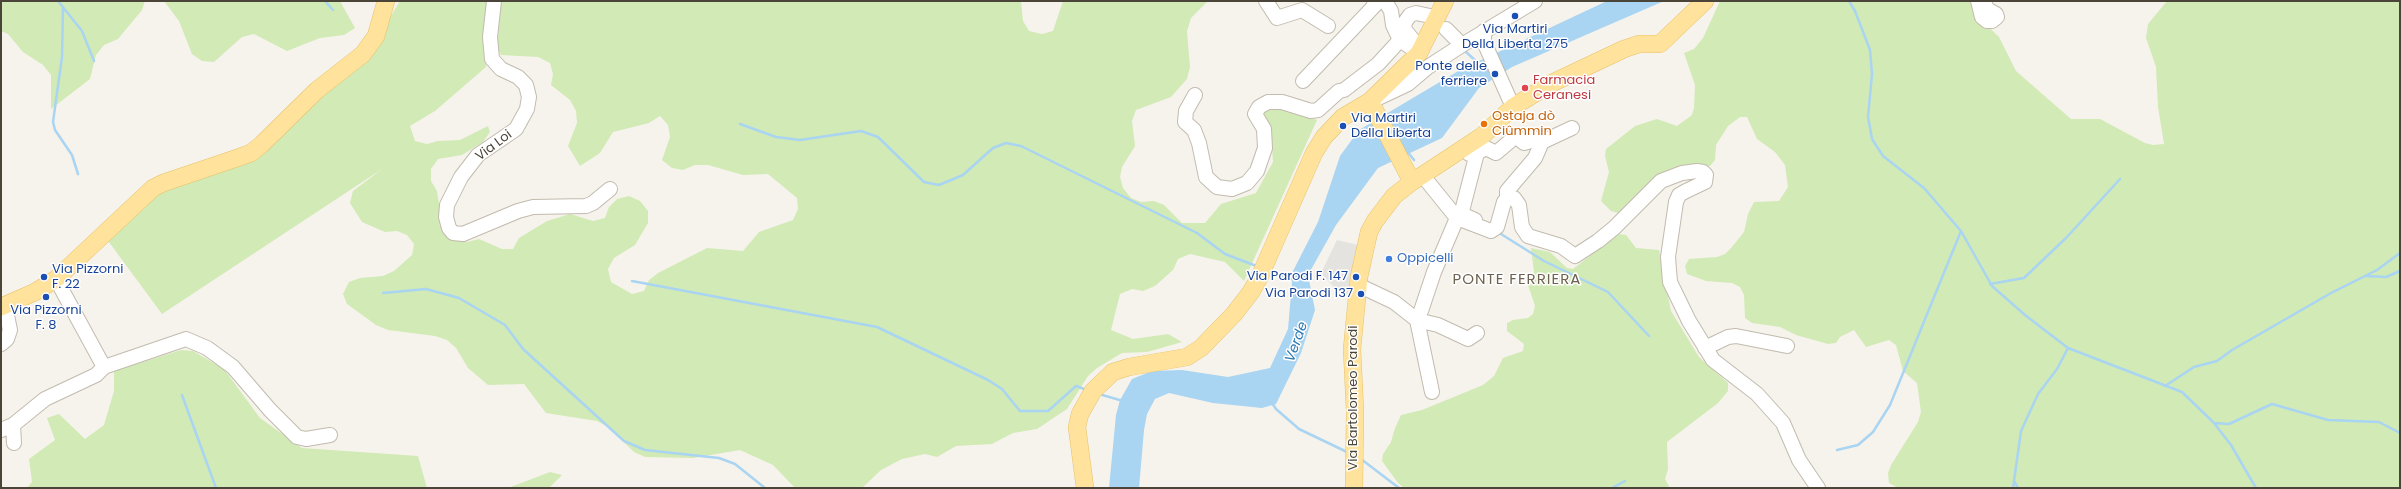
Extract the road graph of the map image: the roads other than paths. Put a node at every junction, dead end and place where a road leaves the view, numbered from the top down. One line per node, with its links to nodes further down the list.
1 (386, 1): 29 (main road)
2 (494, 1): 25 (street, Via Loi)
3 (1266, 1): 12 (street)
4 (1374, 1): 17 (street)
5 (1385, 1): 14 (street)
6 (1445, 1): 16 (main road)
7 (1535, 1): 15 (street)
8 (1705, 1): 20 (main road, Via Bartolomeo Parodi)
9 (1978, 1): 10 (street)
10 (1984, 1)
11 (1430, 16): 16 (street)
12 (1328, 26)
13 (1446, 29): 15 (street)
14 (1400, 40): 16 (street); 18 (street)
15 (1478, 40): 19 (street); 20 (street)
16 (1421, 51): 19 (main road)
17 (1303, 81)
18 (1195, 95)
19 (1372, 105): 24 (main road); 42 (main road)
20 (1512, 107): 23 (main road, Via Bartolomeo Parodi)
21 (1572, 128): 26 (street)
22 (1532, 137): 23 (street)
23 (1471, 151): 24 (main road, Via Bartolomeo Parodi); 28 (street)
24 (1414, 176): 27 (street); 30 (main road, Via Bartolomeo Parodi)
25 (610, 189)
26 (1507, 198): 28 (street); 36 (street)
27 (1457, 218): 28 (street); 32 (street)
28 (1480, 227)
29 (56, 278): 31 (main road); 37 (street)
30 (1358, 285): 32 (street); 43 (main road, Via Bartolomeo Parodi)
31 (3, 307): 34 (street)
32 (1419, 316): 33 (street); 38 (street)
33 (1477, 333)
34 (1, 344)
35 (1787, 346): 36 (street)
36 (1705, 348): 44 (street)
37 (104, 367): 39 (street); 40 (street)
38 (1432, 392)
39 (7, 427): 41 (street)
40 (330, 435)
41 (14, 443)
42 (1085, 488)
43 (1354, 488)
44 (1818, 488)

